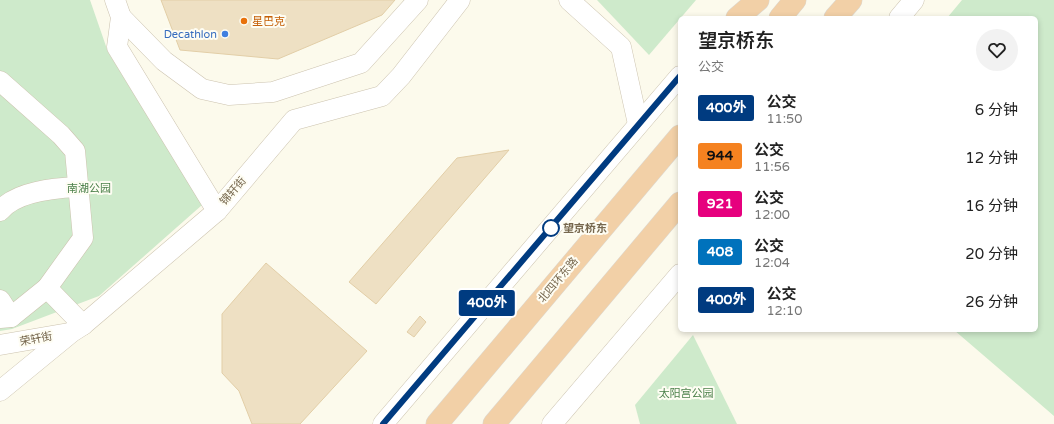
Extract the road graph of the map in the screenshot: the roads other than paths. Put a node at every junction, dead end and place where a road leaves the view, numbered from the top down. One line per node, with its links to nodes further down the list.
1 (418, 0): 10 (street)
2 (460, 0): 24 (street, 锦轩街)
3 (569, 0): 19 (street)
4 (744, 0): 11 (street)
5 (758, 0): 12 (highway)
6 (795, 0): 13 (highway)
7 (850, 0): 14 (highway)
8 (854, 0): 15 (highway)
9 (914, 0): 16 (street)
10 (118, 8): 24 (street)
11 (732, 16)
12 (739, 16)
13 (782, 16)
14 (837, 16)
15 (845, 16)
16 (901, 16)
17 (678, 78): 19 (street)
18 (0, 81): 21 (street)
19 (638, 124): 32 (street)
20 (678, 138): 33 (highway, 北四环东路)
21 (78, 187): 23 (street); 26 (street)
22 (678, 205): 34 (highway)
23 (0, 211)
24 (217, 211): 29 (street, 锦轩街)
25 (678, 276): 35 (street)
26 (47, 288): 28 (street); 29 (street)
27 (0, 300): 28 (street)
28 (5, 318)
29 (78, 329): 30 (street, 荣轩街); 31 (street, 锦轩街)
30 (0, 346)
31 (0, 391)
32 (383, 424)
33 (437, 424)
34 (494, 424)
35 (552, 424)

